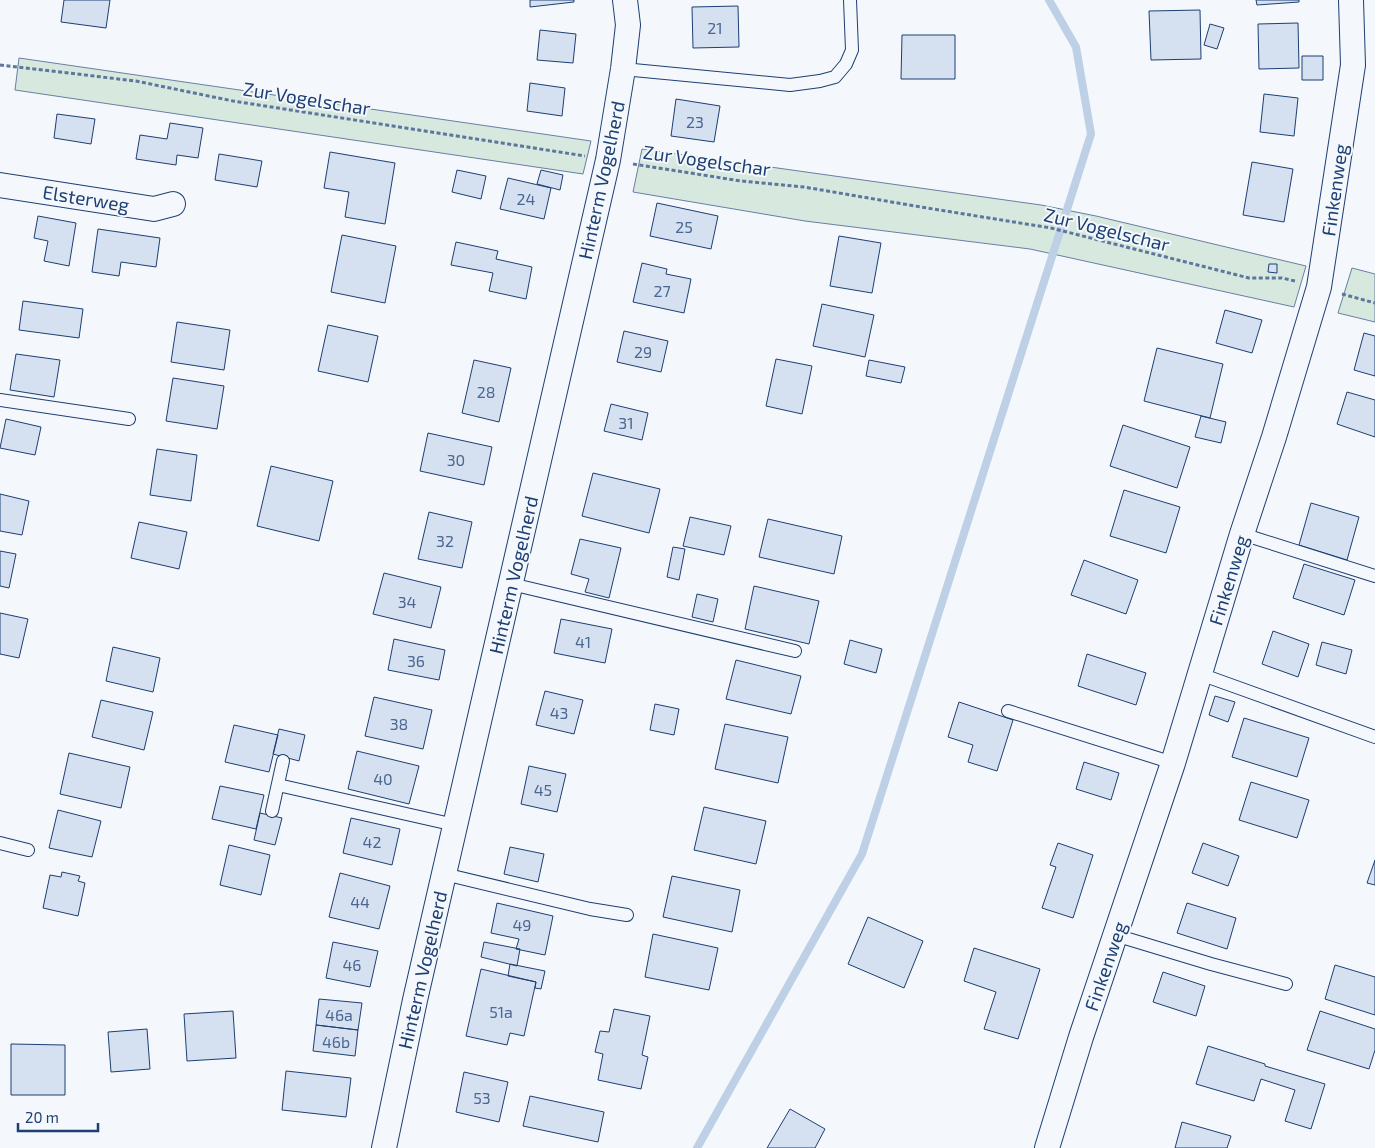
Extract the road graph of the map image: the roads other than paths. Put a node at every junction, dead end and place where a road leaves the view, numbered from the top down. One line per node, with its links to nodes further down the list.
1 (625, 0): 4 (street, Hinterm Vogelherd)
2 (850, 0): 4 (lane)
3 (1351, 0): 9 (street, Finkenweg)
4 (623, 69): 11 (street, Hinterm Vogelherd)
5 (0, 185): 6 (street, Elsterweg)
6 (172, 204)
7 (0, 400): 8 (lane)
8 (129, 420)
9 (1242, 534): 10 (lane); 13 (street, Finkenweg)
10 (1375, 576)
11 (511, 584): 12 (lane); 20 (street, Hinterm Vogelherd)
12 (795, 651)
13 (1200, 674): 15 (lane); 17 (street, Finkenweg)
14 (1008, 711): 17 (lane)
15 (1375, 737)
16 (283, 761): 18 (lane)
17 (1173, 762): 25 (street, Finkenweg)
18 (278, 785): 19 (lane); 20 (lane)
19 (272, 811)
20 (455, 825): 23 (street, Hinterm Vogelherd)
21 (0, 843): 22 (lane)
22 (28, 850)
23 (444, 874): 24 (lane); 27 (street, Hinterm Vogelherd)
24 (627, 916)
25 (1115, 935): 26 (lane); 28 (street, Finkenweg)
26 (1286, 984)
27 (384, 1148)
28 (1048, 1148)

